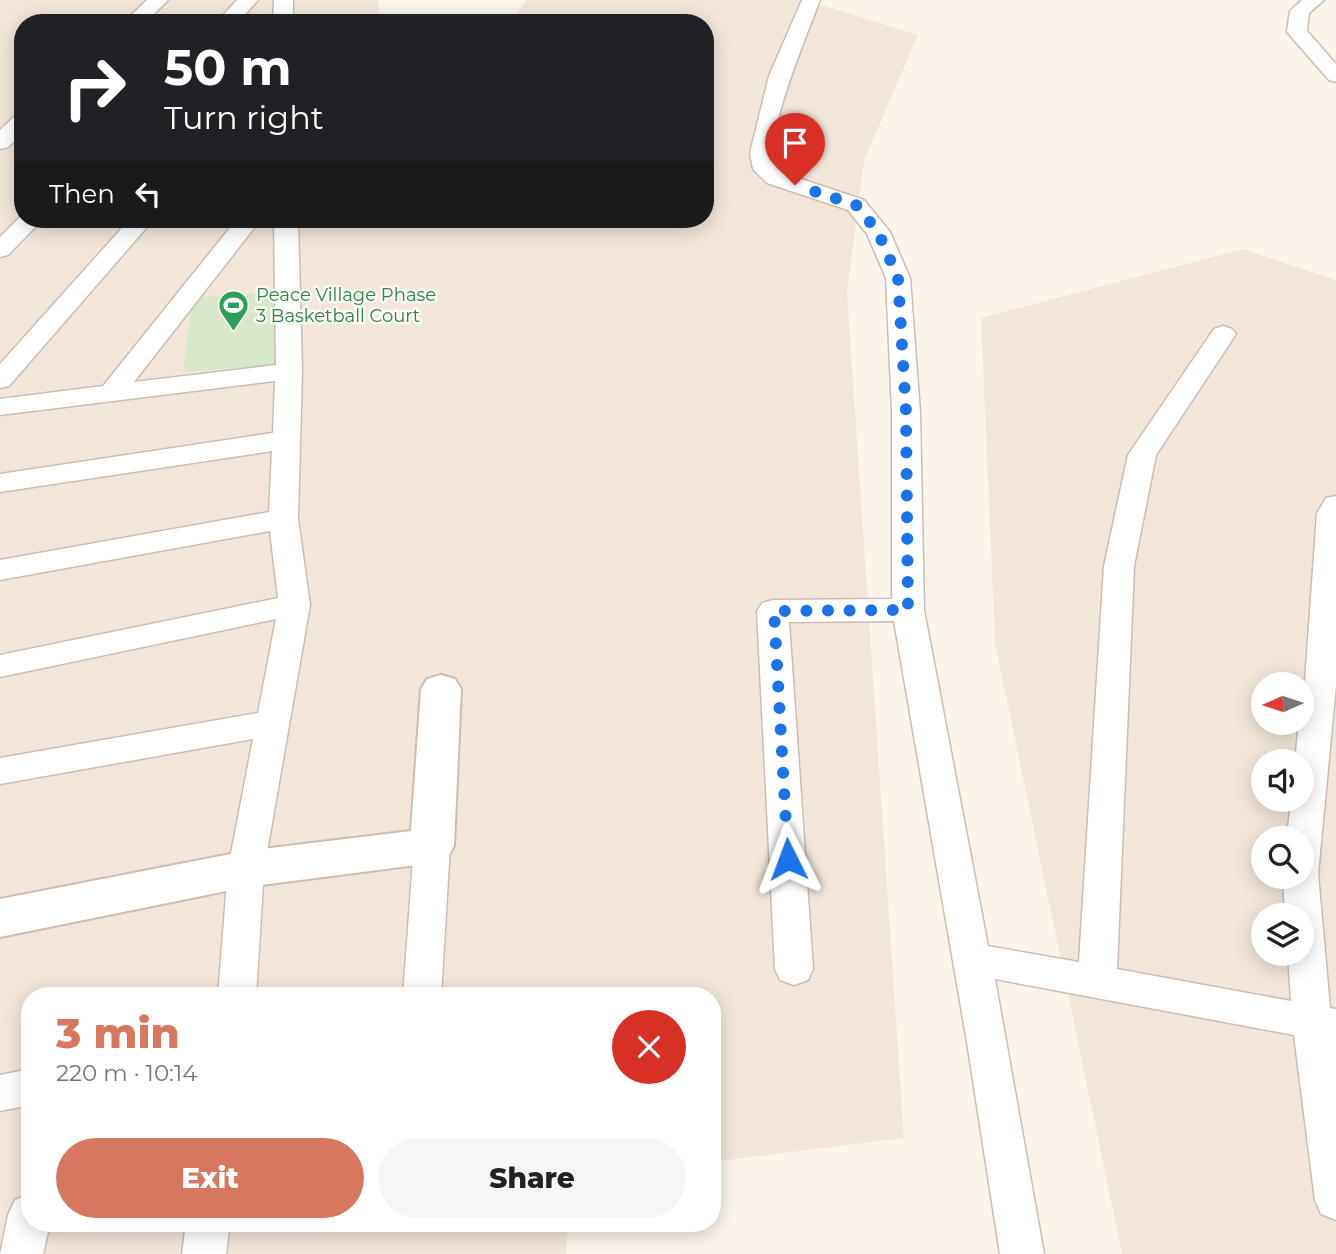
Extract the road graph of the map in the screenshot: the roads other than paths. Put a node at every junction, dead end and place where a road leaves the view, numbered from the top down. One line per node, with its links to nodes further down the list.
1 (158, 0): 5 (street)
2 (248, 0): 6 (street)
3 (811, 0): 26 (street)
4 (1314, 0): 7 (street)
5 (143, 14)
6 (235, 14)
7 (1336, 76)
8 (14, 129): 9 (street)
9 (0, 142)
10 (22, 228): 14 (street)
11 (134, 228): 17 (street)
12 (242, 228): 18 (street)
13 (286, 228): 16 (street)
14 (0, 250)
15 (1223, 334): 39 (street)
16 (289, 371): 18 (street); 20 (street)
17 (0, 380)
18 (113, 391): 19 (street)
19 (0, 407)
20 (286, 440): 21 (street); 23 (street)
21 (0, 483)
22 (1336, 505): 28 (street)
23 (284, 519): 24 (street); 25 (street)
24 (0, 570)
25 (294, 606): 27 (street); 30 (street)
26 (908, 610): 37 (street); 38 (street)
27 (0, 666)
28 (1329, 673): 32 (street)
29 (441, 689): 33 (street)
30 (271, 723): 31 (street); 34 (street)
31 (0, 771)
32 (1308, 826)
33 (432, 846): 34 (street); 41 (street)
34 (246, 869): 36 (street); 40 (street)
35 (1303, 889): 42 (street)
36 (0, 918)
37 (971, 959): 39 (street); 50 (street)
38 (794, 969)
39 (1097, 982): 42 (street)
40 (238, 987)
41 (423, 987)
42 (1324, 1025): 45 (street)
43 (21, 1089): 44 (street)
44 (0, 1093)
45 (1336, 1200)
46 (26, 1232): 48 (street)
47 (207, 1232): 49 (street)
48 (21, 1254)
49 (204, 1254)
50 (1022, 1254)

